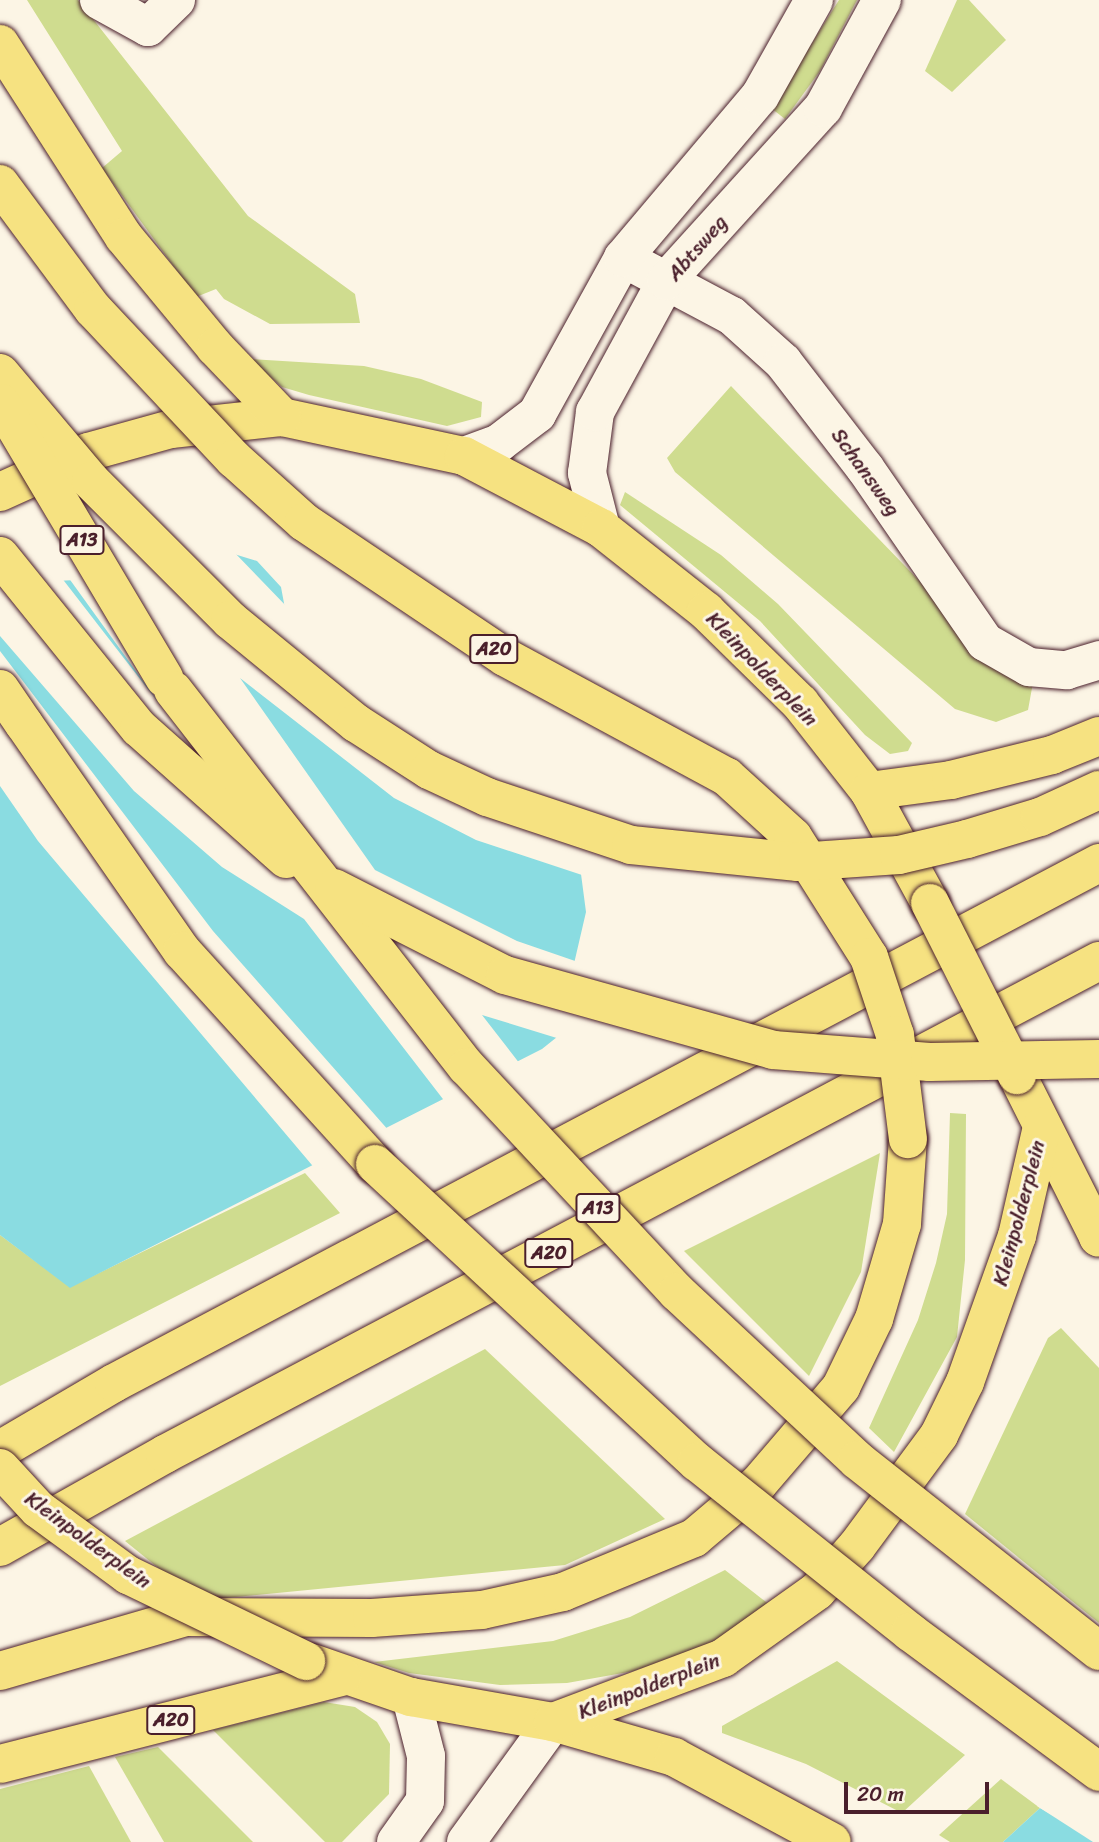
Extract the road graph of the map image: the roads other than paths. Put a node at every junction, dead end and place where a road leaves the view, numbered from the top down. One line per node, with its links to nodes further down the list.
1 (99, 0): 2 (street)
2 (176, 0)
3 (814, 0): 7 (street)
4 (882, 0): 8 (street, Abtsweg)
5 (0, 44): 11 (main road)
6 (0, 184): 30 (main road, A20, bridge)
7 (623, 258): 8 (street, Schansweg); 12 (street)
8 (666, 281): 14 (street, Abtsweg); 16 (street, Schansweg)
9 (0, 373): 19 (main road, bridge)
10 (0, 401): 29 (main road, A13, bridge)
11 (282, 417): 12 (main road, Kleinpolderplein); 13 (main road, Kleinpolderplein)
12 (464, 456): 14 (main road, Kleinpolderplein)
13 (0, 492)
14 (601, 528): 20 (main road, Kleinpolderplein)
15 (0, 556): 23 (main road, bridge)
16 (1099, 660)
17 (0, 688): 35 (main road, bridge)
18 (1099, 736): 20 (main road)
19 (1099, 790)
20 (869, 791): 24 (main road, Kleinpolderplein, bridge)
21 (1099, 863): 26 (main road)
22 (1099, 961): 28 (main road, A20)
23 (1099, 1059)
24 (1042, 1127): 25 (main road); 33 (main road, Kleinpolderplein)
25 (1099, 1237)
26 (0, 1450)
27 (0, 1468): 31 (main road, Kleinpolderplein, bridge)
28 (0, 1547)
29 (1099, 1651)
30 (0, 1671)
31 (342, 1676): 32 (main road, Kleinpolderplein); 34 (main road, A20)
32 (411, 1697): 33 (main road, Kleinpolderplein); 36 (street)
33 (553, 1722): 37 (street); 38 (main road)
34 (0, 1764)
35 (1099, 1772)
36 (396, 1842)
37 (466, 1842)
38 (832, 1842)

